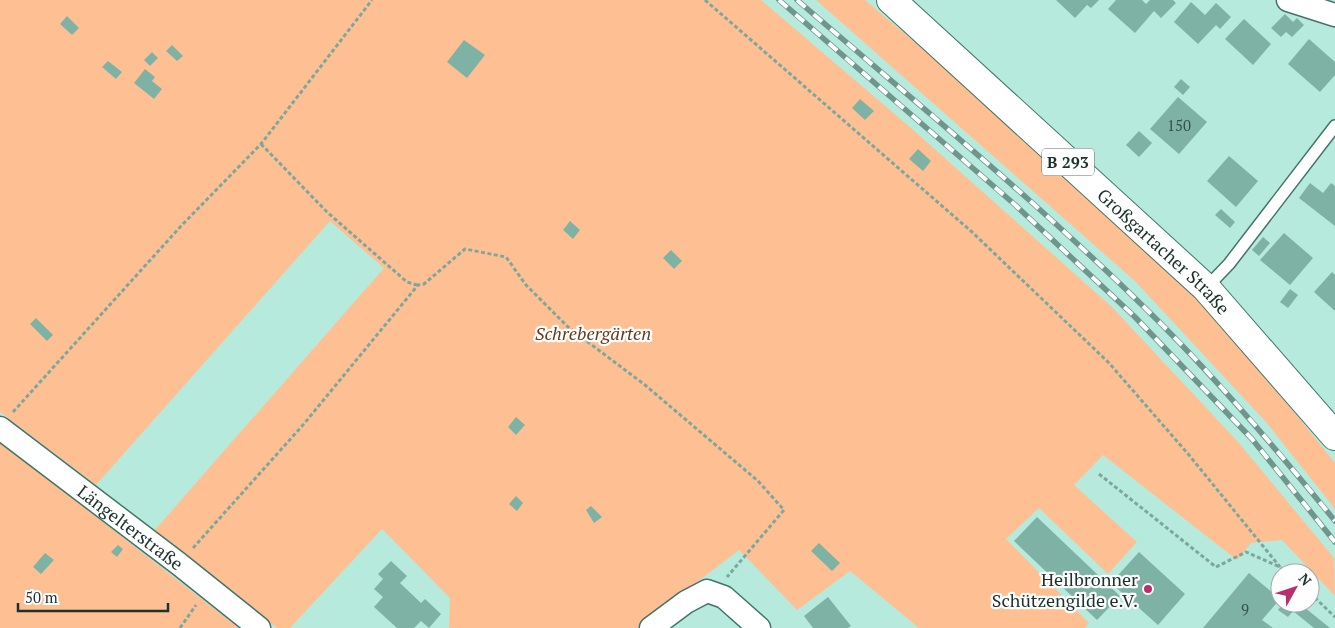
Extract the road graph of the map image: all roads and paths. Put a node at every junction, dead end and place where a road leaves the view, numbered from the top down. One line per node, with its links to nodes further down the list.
1 (372, 0): 7 (path)
2 (705, 0): 14 (path)
3 (891, 0): 9 (main road, Großgartacher Straße / B 293)
4 (1288, 0): 5 (street)
5 (1335, 15)
6 (1335, 126): 9 (lane)
7 (261, 144): 8 (path); 10 (path)
8 (418, 285): 15 (path); 17 (path)
9 (1206, 288): 11 (main road, Großgartacher Straße / B 293)
10 (3, 424): 15 (street, Längelterstraße)
11 (1335, 436)
12 (1099, 474): 13 (path)
13 (1271, 563)
14 (1277, 563)
15 (179, 564): 16 (street, Längelterstraße)
16 (208, 588): 20 (path); 21 (street, Längelterstraße)
17 (717, 594): 22 (street); 23 (street)
18 (1320, 603): 19 (path)
19 (1335, 617)
20 (180, 628)
21 (259, 628)
22 (651, 628)
23 (759, 628)

